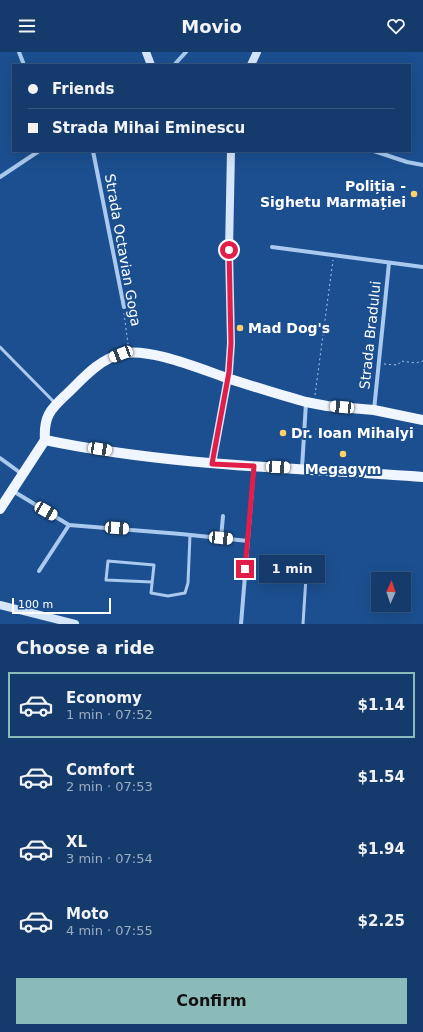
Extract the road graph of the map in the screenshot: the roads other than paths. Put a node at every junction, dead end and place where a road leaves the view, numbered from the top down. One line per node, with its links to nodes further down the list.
1 (19, 52): 5 (street)
2 (146, 52): 6 (main road)
3 (186, 52): 7 (street)
4 (257, 52): 8 (main road)
5 (24, 64)
6 (151, 64)
7 (175, 64)
8 (251, 64)
9 (38, 152): 14 (street)
10 (93, 152): 18 (street, Strada Octavian Goga)
11 (231, 152): 20 (main road)
12 (377, 152): 13 (street)
13 (423, 165)
14 (0, 177)
15 (272, 247): 16 (street, Strada Bradului)
16 (389, 263): 17 (street, Strada Bradului); 23 (street, Strada Bradului)
17 (423, 267)
18 (124, 307)
19 (0, 347): 22 (lane)
20 (229, 379): 21 (main road); 22 (main road); 27 (main road)
21 (310, 403): 23 (main road); 29 (street)
22 (56, 404): 25 (main road)
23 (374, 410): 24 (main road)
24 (423, 420)
25 (45, 440): 27 (main road); 30 (main road)
26 (0, 458): 30 (street)
27 (212, 464): 28 (main road)
28 (254, 466): 29 (main road); 38 (street)
29 (302, 468): 31 (main road)
30 (22, 474): 32 (main road)
31 (423, 477)
32 (12, 491): 33 (main road); 35 (street)
33 (0, 509)
34 (223, 516): 37 (street)
35 (69, 525): 36 (street); 39 (street)
36 (190, 535): 37 (street); 41 (lane)
37 (221, 538): 38 (street)
38 (248, 541): 44 (street)
39 (39, 571)
40 (306, 577): 45 (lane)
41 (152, 582): 41 (lane)
42 (0, 605): 43 (main road)
43 (75, 624)
44 (241, 624)
45 (303, 624)

